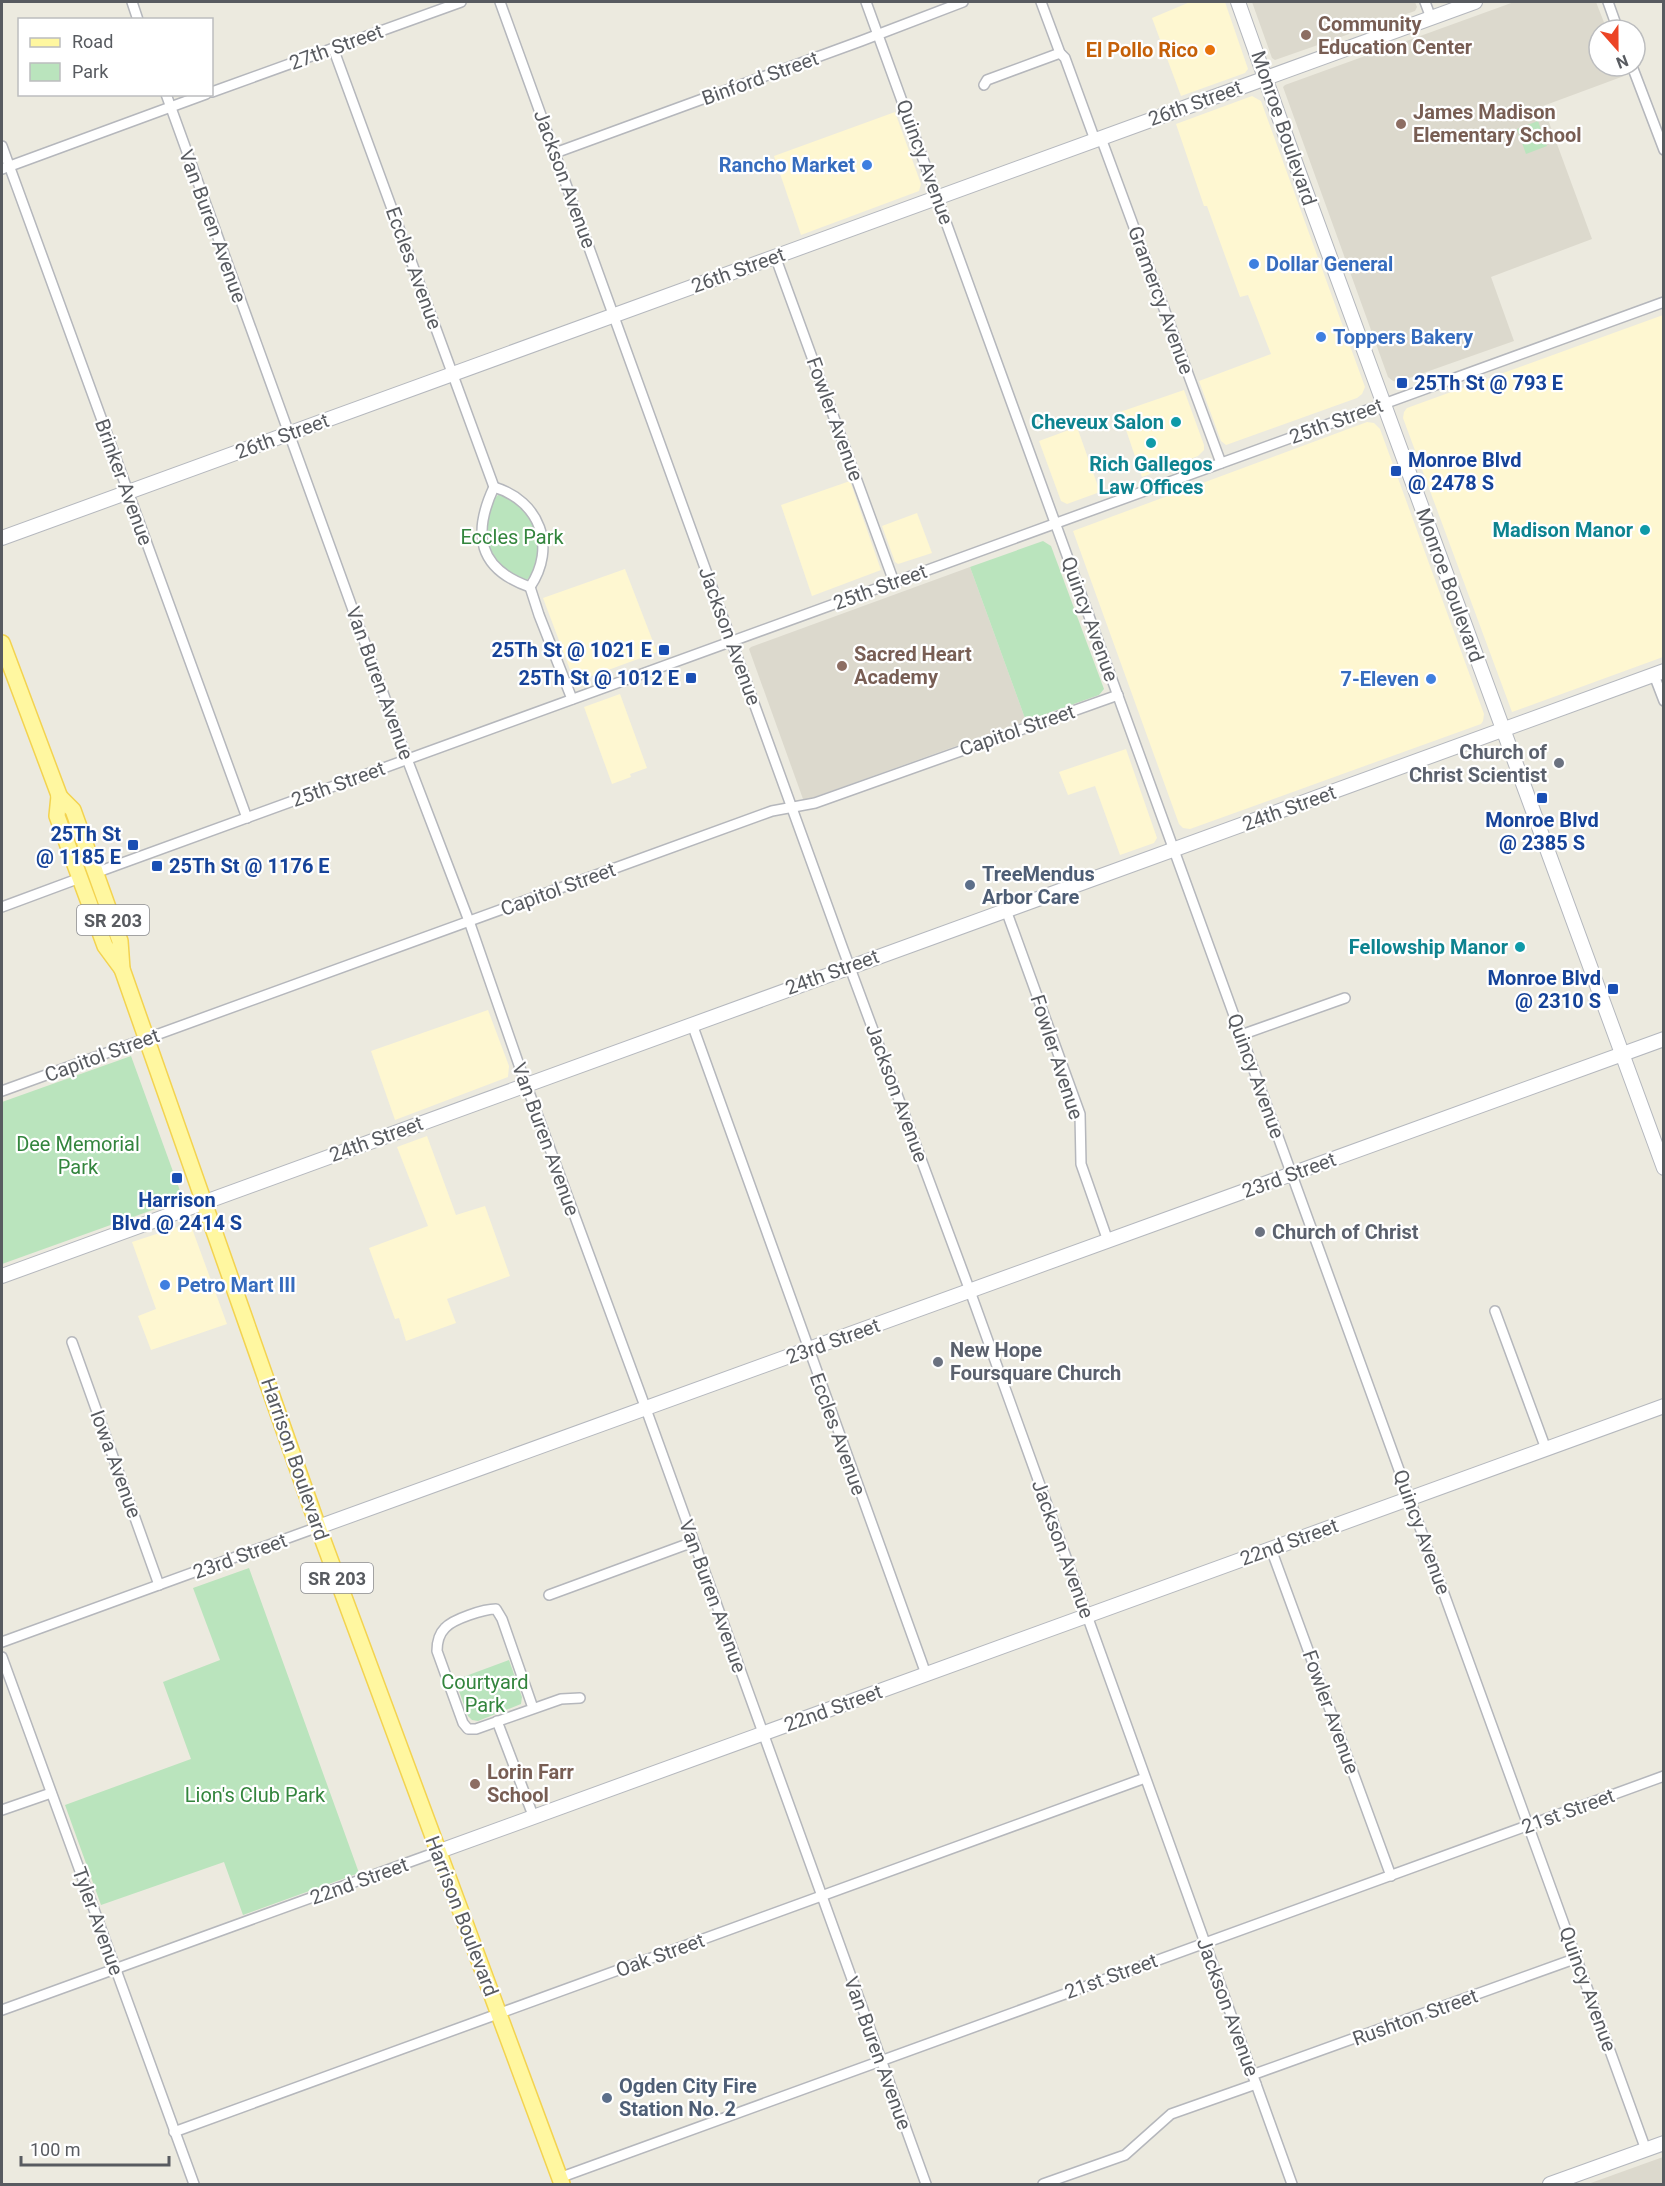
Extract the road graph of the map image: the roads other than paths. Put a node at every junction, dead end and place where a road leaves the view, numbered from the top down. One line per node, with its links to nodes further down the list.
1 (132, 2): 11 (street)
2 (461, 2): 15 (street, 27th Street)
3 (500, 2): 27 (street, Jackson Avenue)
4 (866, 2): 14 (street, Quincy Avenue)
5 (963, 2): 14 (street, Binford Street)
6 (1041, 2): 16 (street, Gramercy Avenue)
7 (1238, 2): 17 (street, Monroe Boulevard)
8 (1425, 2): 12 (street)
9 (1475, 2): 12 (street, 26th Street)
10 (1608, 2): 13 (street)
11 (137, 18)
12 (1431, 18): 17 (street, 26th Street)
13 (1614, 18)
14 (878, 34): 27 (street, Binford Street); 29 (street, Quincy Avenue)
15 (333, 48): 20 (street, 27th Street); 33 (street, Eccles Avenue)
16 (1060, 53): 19 (street); 24 (street, Gramercy Avenue)
17 (1266, 77): 24 (street, 26th Street); 34 (street, Monroe Boulevard)
18 (1637, 78): 26 (street)
19 (984, 85)
20 (213, 92)
21 (167, 96): 23 (street, Van Buren Avenue)
22 (200, 96): 23 (street)
23 (170, 107): 28 (street); 35 (street, Van Buren Avenue)
24 (1098, 139): 29 (street, 26th Street); 36 (street, Gramercy Avenue)
25 (2, 146): 28 (street, Brinker Avenue)
26 (1664, 150)
27 (555, 153): 32 (street, Jackson Avenue)
28 (5, 167): 38 (street, Brinker Avenue)
29 (938, 197): 30 (street, 26th Street); 39 (street, Quincy Avenue)
30 (775, 256): 32 (street, 26th Street); 41 (street, Fowler Avenue)
31 (1664, 302): 34 (street, 25th Street)
32 (615, 315): 33 (street, 26th Street); 43 (street, Jackson Avenue)
33 (453, 374): 35 (street, 26th Street); 37 (street, Eccles Avenue)
34 (1384, 403): 36 (street, 25th Street); 49 (street, Monroe Boulevard)
35 (289, 433): 38 (street, 26th Street); 50 (street, Van Buren Avenue)
36 (1221, 463): 39 (street, 25th Street)
37 (495, 487): 42 (street); 42 (street)
38 (128, 492): 40 (street, 26th Street); 53 (street, Brinker Avenue)
39 (1056, 523): 41 (street, 25th Street); 46 (street, Quincy Avenue)
40 (2, 538)
41 (894, 582): 43 (street, 25th Street)
42 (530, 587): 47 (street)
43 (731, 641): 47 (street, 25th Street); 52 (street, Jackson Avenue)
44 (2, 643): 51 (main road, SR 203)
45 (1659, 673): 48 (street); 49 (street, 24th Street)
46 (1118, 695): 52 (street, Capitol Street); 54 (street, Quincy Avenue)
47 (572, 699): 50 (street, 25th Street)
48 (1664, 701)
49 (1503, 730): 54 (street, 24th Street); 67 (street, Monroe Boulevard)
50 (407, 759): 53 (street, 25th Street); 59 (street, Van Buren Avenue)
51 (59, 796): 55 (main road, Harrison Boulevard); 56 (main road, SR 203)
52 (792, 808): 59 (street, Capitol Street); 60 (street, Jackson Avenue)
53 (247, 818): 55 (street, 25th Street)
54 (1174, 849): 58 (street, 24th Street); 64 (street, Quincy Avenue)
55 (96, 873): 61 (main road, Harrison Boulevard / SR 203)
56 (80, 878): 57 (street); 61 (main road)
57 (2, 907)
58 (1006, 910): 60 (street, 24th Street); 73 (street, Fowler Avenue)
59 (469, 921): 65 (street, Capitol Street); 68 (street, Van Buren Avenue)
60 (849, 966): 63 (street, 24th Street); 75 (street, Jackson Avenue)
61 (122, 969): 65 (main road, Harrison Boulevard / SR 203)
62 (1345, 998): 64 (street)
63 (692, 1024): 68 (street, 24th Street); 78 (street, Eccles Avenue)
64 (1241, 1035): 71 (street, Quincy Avenue)
65 (147, 1039): 69 (street, Capitol Street); 72 (main road, Harrison Boulevard / SR 203)
66 (1664, 1039): 67 (street, 23rd Street)
67 (1623, 1054): 70 (street, Monroe Boulevard); 71 (street, 23rd Street)
68 (526, 1084): 72 (street, 24th Street); 80 (street, Van Buren Avenue)
69 (2, 1091)
70 (1664, 1168)
71 (1292, 1174): 73 (street, 23rd Street); 82 (street, Quincy Avenue)
72 (204, 1202): 74 (street, 24th Street); 83 (main road, Harrison Boulevard / SR 203)
73 (1108, 1241): 75 (street, 23rd Street)
74 (2, 1276)
75 (970, 1291): 78 (street, 23rd Street); 88 (street, Jackson Avenue)
76 (1495, 1311): 81 (street)
77 (72, 1342): 86 (street, Iowa Avenue)
78 (808, 1350): 80 (street, 23rd Street); 91 (street, Eccles Avenue)
79 (1664, 1406): 81 (street, 22nd Street)
80 (646, 1410): 83 (street, 23rd Street); 84 (street, Van Buren Avenue)
81 (1546, 1449): 82 (street, 22nd Street)
82 (1410, 1498): 85 (street, 22nd Street); 101 (street, Quincy Avenue)
83 (318, 1527): 86 (street, 23rd Street); 102 (main road, Harrison Boulevard / SR 203)
84 (693, 1542): 87 (street); 95 (street, Van Buren Avenue)
85 (1271, 1549): 88 (street, 22nd Street); 103 (street, Fowler Avenue)
86 (159, 1585): 89 (street, 23rd Street)
87 (549, 1595)
88 (1088, 1617): 91 (street, 22nd Street); 97 (street, Jackson Avenue)
89 (2, 1642)
90 (2, 1657): 98 (street, Tyler Avenue)
91 (926, 1674): 95 (street, 22nd Street)
92 (580, 1698): 93 (street)
93 (533, 1708): 94 (street); 94 (street)
94 (497, 1721): 100 (street)
95 (762, 1734): 100 (street, 22nd Street); 104 (street, Van Buren Avenue)
96 (1664, 1776): 101 (street, 21st Street)
97 (1145, 1778): 104 (street, Oak Street); 105 (street, Jackson Avenue)
98 (51, 1793): 99 (street); 107 (street, Tyler Avenue)
99 (2, 1810)
100 (534, 1818): 102 (street, 22nd Street)
101 (1529, 1825): 103 (street, 21st Street); 106 (street, Quincy Avenue)
102 (437, 1852): 107 (street, 22nd Street); 109 (main road, Harrison Boulevard / SR 203)
103 (1391, 1876): 105 (street, 21st Street)
104 (822, 1897): 109 (street, Oak Street); 110 (street, Van Buren Avenue)
105 (1204, 1943): 110 (street, 21st Street); 111 (street, Jackson Avenue)
106 (1577, 1958): 111 (street, Rushton Street); 114 (street, Quincy Avenue)
107 (115, 1969): 108 (street, 22nd Street); 112 (street, Tyler Avenue)
108 (2, 2010)
109 (499, 2013): 112 (street, Oak Street); 115 (main road, Harrison Boulevard / SR 203)
110 (881, 2060): 115 (street, 21st Street); 117 (street, Van Buren Avenue)
111 (1254, 2079): 118 (street, Rushton Street); 119 (street, Jackson Avenue)
112 (174, 2132): 116 (street, Tyler Avenue)
113 (1664, 2143): 114 (street)
114 (1646, 2150): 120 (street)
115 (560, 2181)
116 (194, 2184)
117 (926, 2184)
118 (1043, 2184)
119 (1292, 2184)
120 (1550, 2184)

